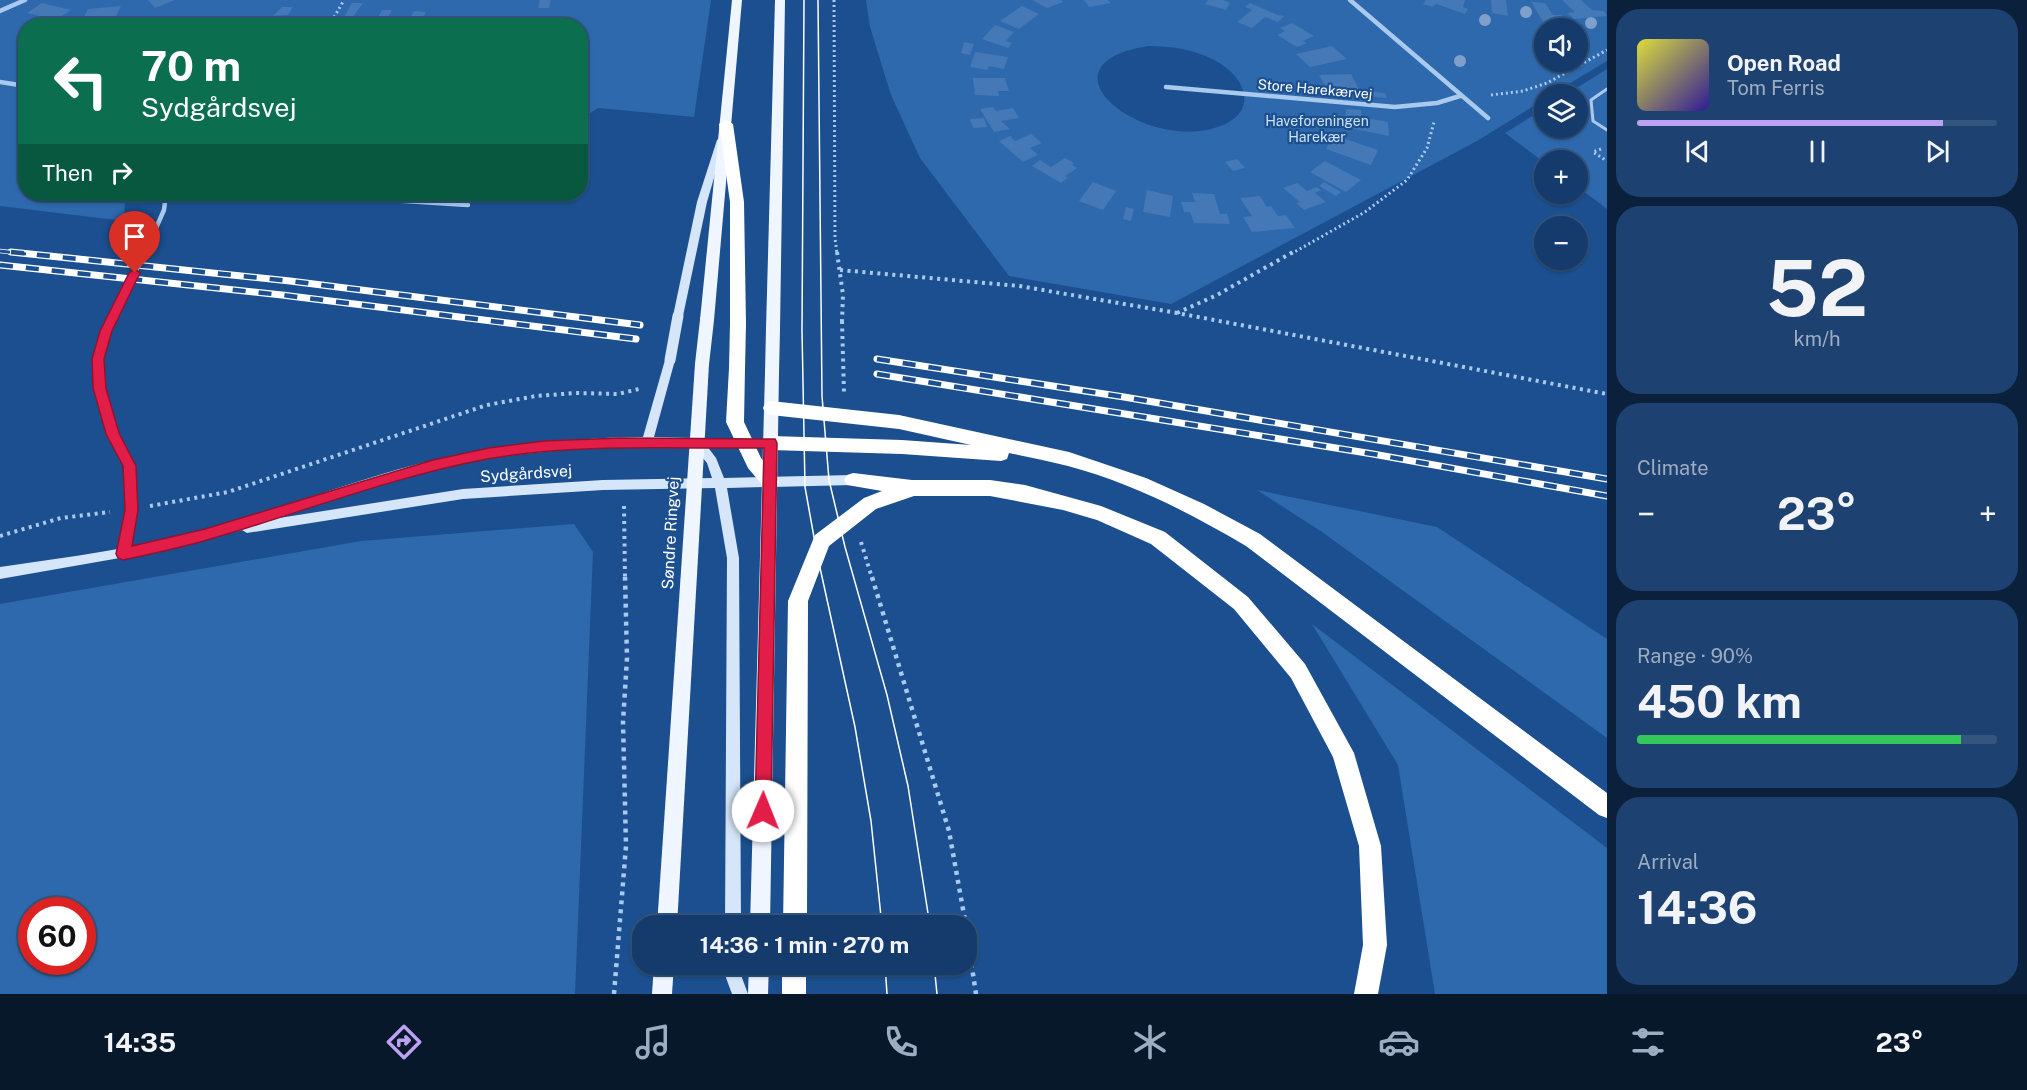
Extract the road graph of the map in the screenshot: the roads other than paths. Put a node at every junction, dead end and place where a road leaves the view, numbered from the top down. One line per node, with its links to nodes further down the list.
1 (26, 0): 5 (street)
2 (737, 0): 12 (main road, Søndre Ringvej)
3 (780, 0): 17 (main road, bridge)
4 (1350, 0): 10 (street)
5 (0, 11)
6 (0, 82): 7 (street)
7 (18, 85)
8 (1166, 87): 10 (street, Store Harekærvej)
9 (1607, 88): 13 (lane)
10 (1460, 96): 11 (street)
11 (1488, 118)
12 (726, 124): 18 (highway, bridge); 19 (street, bridge); 20 (main road, Søndre Ringvej, bridge)
13 (1607, 130)
14 (165, 201): 29 (street, bridge)
15 (404, 201): 16 (street)
16 (468, 205)
17 (771, 408): 21 (main road); 22 (highway)
18 (743, 442): 20 (street, Sydgårdsvej); 21 (street, Sydgårdsvej); 24 (highway)
19 (647, 443): 20 (street, Sydgårdsvej); 28 (street, Sydgårdsvej)
20 (697, 443): 25 (main road, Søndre Ringvej); 26 (street)
21 (771, 443): 22 (highway); 24 (main road)
22 (1069, 459): 31 (highway)
23 (853, 480): 24 (street, Sydgårdsvej); 27 (highway)
24 (770, 482): 26 (street, Sydgårdsvej); 34 (main road)
25 (694, 483): 26 (street, Sydgårdsvej); 28 (street, Sydgårdsvej); 32 (main road, Søndre Ringvej)
26 (720, 483): 33 (street)
27 (912, 488): 35 (highway); 44 (highway)
28 (205, 535): 29 (street, Sydgårdsvej)
29 (123, 554): 30 (street, Sydgårdsvej)
30 (0, 573)
31 (1607, 807)
32 (668, 915)
33 (733, 915)
34 (760, 915)
35 (795, 915)
36 (663, 975): 40 (main road)
37 (733, 975): 41 (street)
38 (759, 975): 42 (main road)
39 (795, 975): 43 (highway)
40 (662, 994)
41 (740, 994)
42 (758, 994)
43 (794, 994)
44 (1366, 994)

